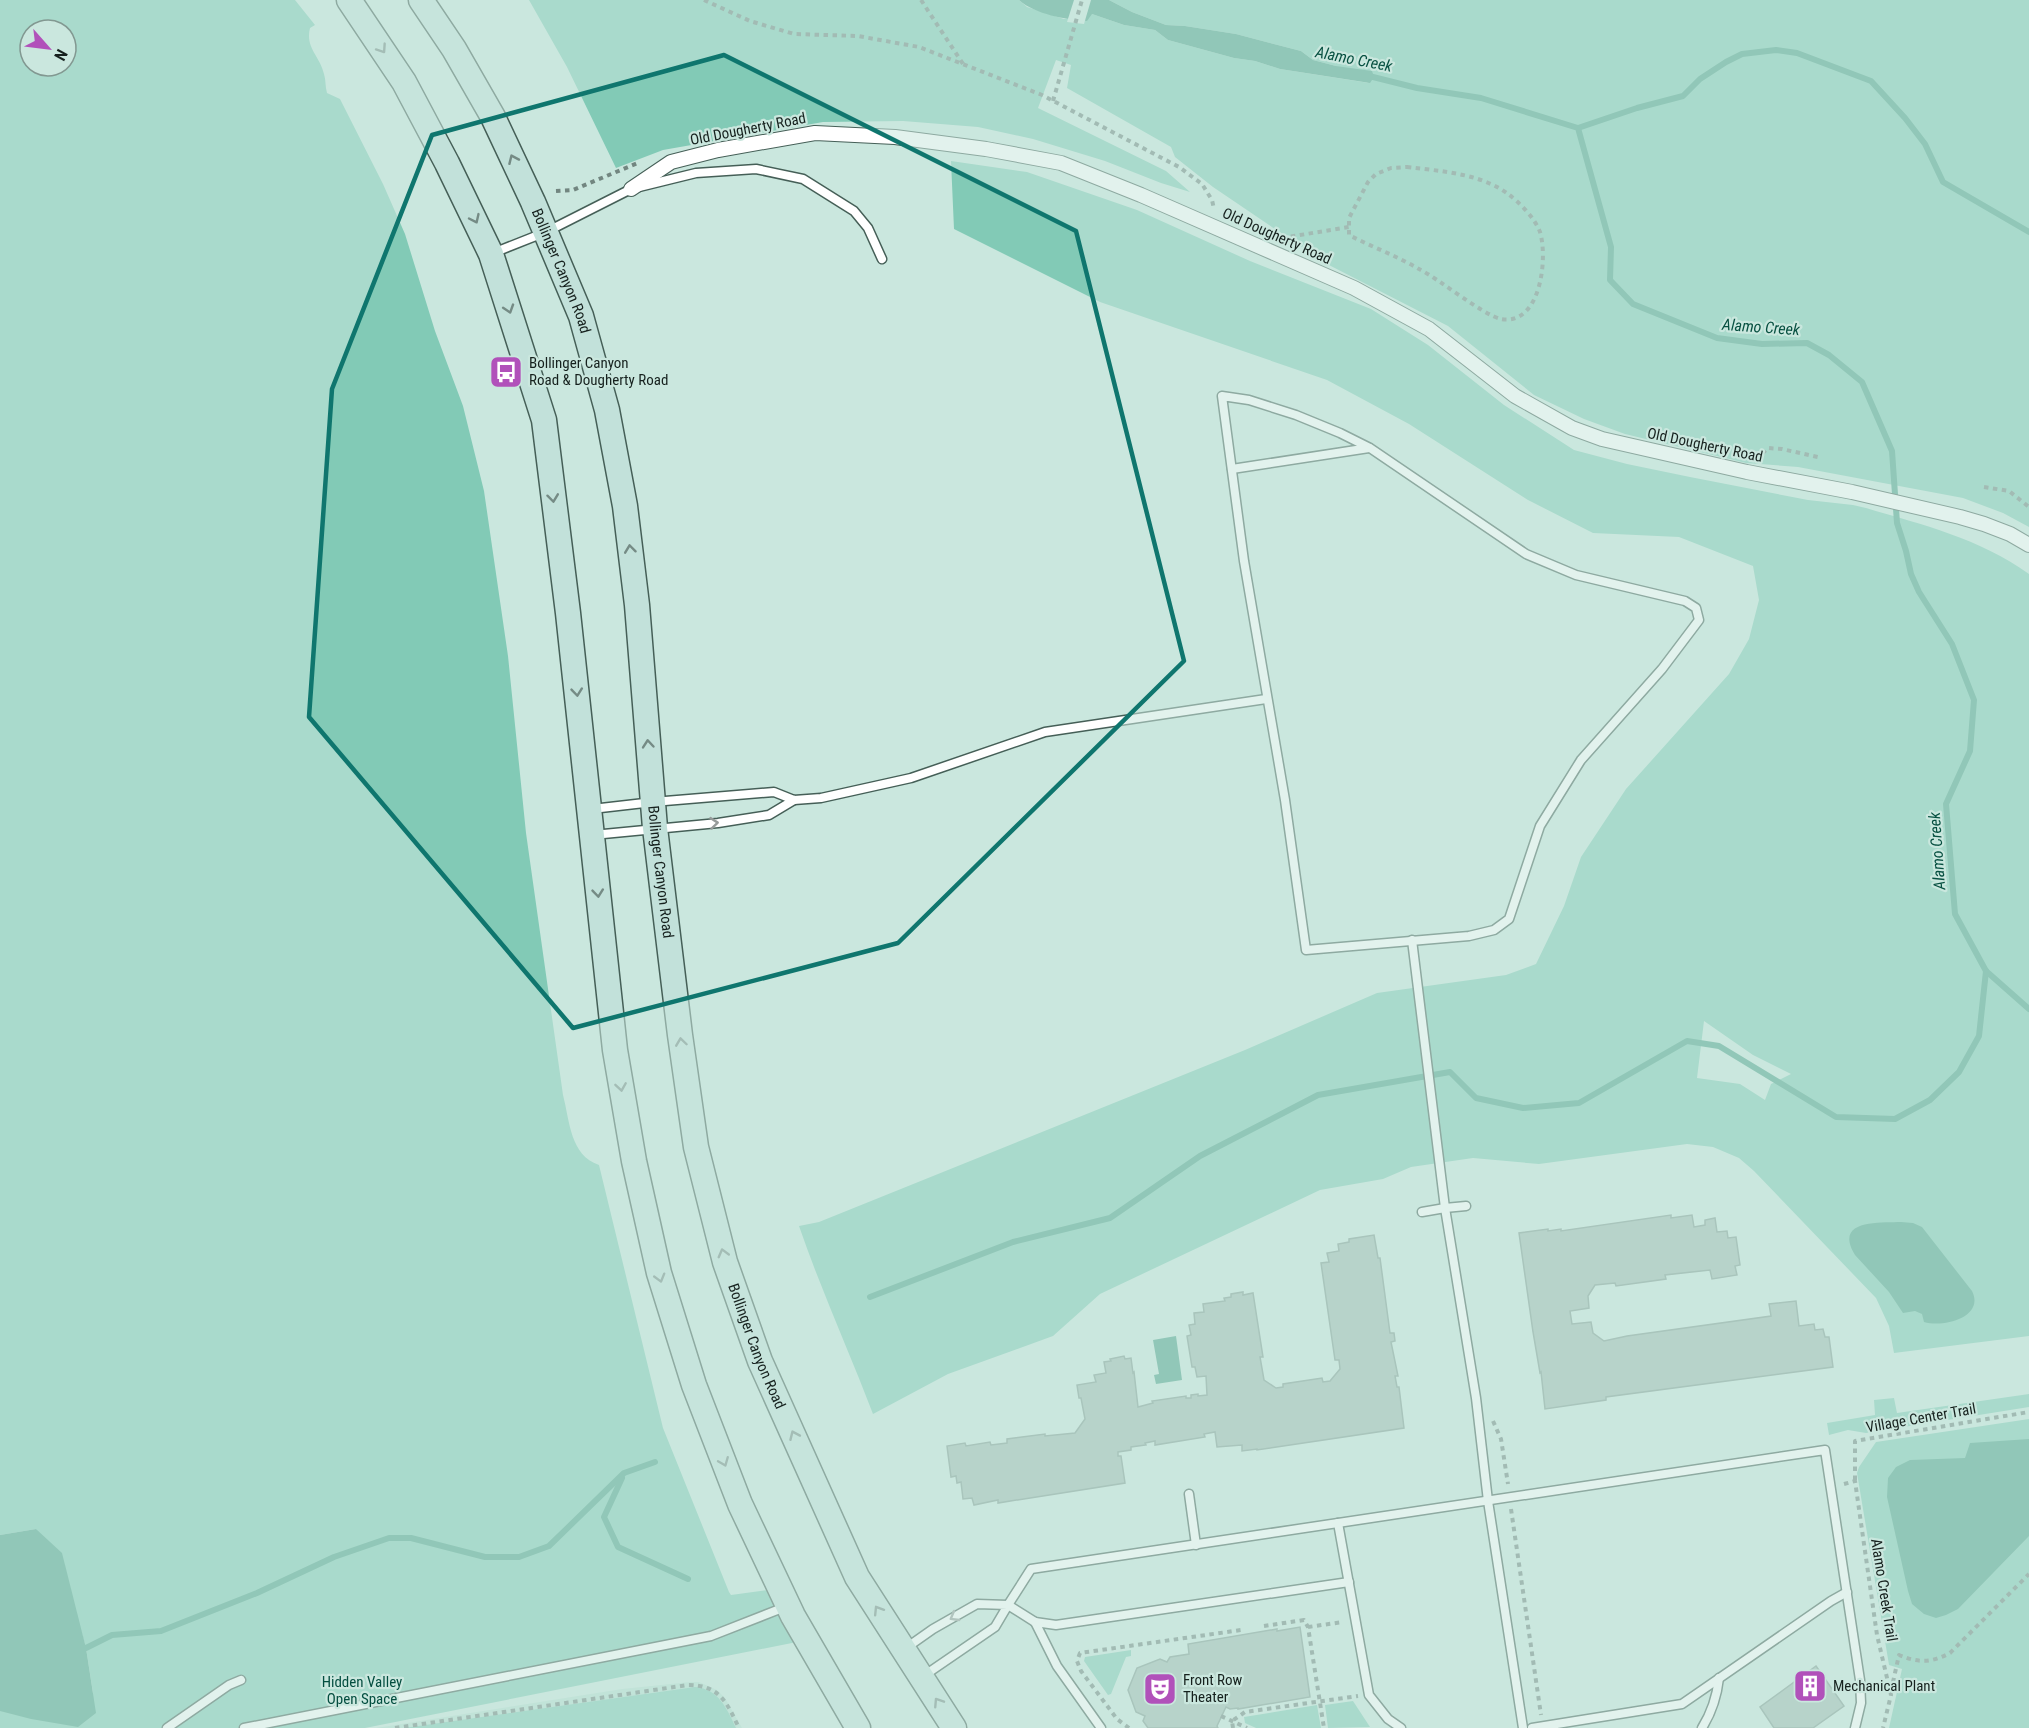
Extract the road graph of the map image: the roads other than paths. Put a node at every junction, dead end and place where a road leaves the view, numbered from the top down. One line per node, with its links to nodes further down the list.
1 (349, 0): 5 (main road, one-way to 5)
2 (421, 0): 4 (main road, Bollinger Canyon Road, one-way to 2)
3 (631, 189): 4 (lane, Old Dougherty Road); 6 (lane); 9 (street, Old Dougherty Road)
4 (546, 232): 5 (lane, Old Dougherty Road); 12 (main road, Bollinger Canyon Road, one-way to 4)
5 (491, 254): 13 (main road, one-way to 13)
6 (882, 259)
7 (1370, 448): 8 (lane); 8 (lane); 16 (lane)
8 (1232, 469): 10 (lane)
9 (2029, 545)
10 (1266, 699): 11 (lane); 16 (lane)
11 (794, 800): 12 (lane); 14 (lane, one-way to 11)
12 (653, 802): 13 (lane); 14 (main road, Bollinger Canyon Road)
13 (590, 810): 15 (main road)
14 (656, 828): 15 (lane); 29 (main road, Bollinger Canyon Road, one-way to 14)
15 (592, 835): 27 (main road, one-way to 27)
16 (1412, 940): 18 (lane)
17 (1466, 1206): 18 (lane)
18 (1445, 1208): 19 (lane); 21 (lane)
19 (1422, 1212)
20 (1189, 1494): 23 (lane)
21 (1488, 1501): 22 (lane); 25 (lane); 41 (lane)
22 (1338, 1523): 23 (lane); 24 (lane)
23 (1196, 1545): 26 (lane)
24 (1349, 1582): 28 (lane); 40 (lane)
25 (1847, 1592): 31 (lane); 44 (lane)
26 (1008, 1605): 28 (lane); 29 (lane, one-way to 29); 30 (lane)
27 (788, 1606): 33 (lane); 37 (main road)
28 (1035, 1622): 39 (lane)
29 (903, 1650): 30 (main road, Bollinger Canyon Road)
30 (921, 1677): 38 (main road, Bollinger Canyon Road, one-way to 30)
31 (1719, 1678): 42 (lane); 43 (lane)
32 (241, 1680): 34 (lane)
33 (292, 1718): 35 (lane); 36 (lane)
34 (167, 1728)
35 (244, 1728)
36 (294, 1728)
37 (858, 1728)
38 (954, 1728)
39 (1101, 1728)
40 (1401, 1728)
41 (1523, 1728)
42 (1532, 1728)
43 (1702, 1728)
44 (1855, 1728)

